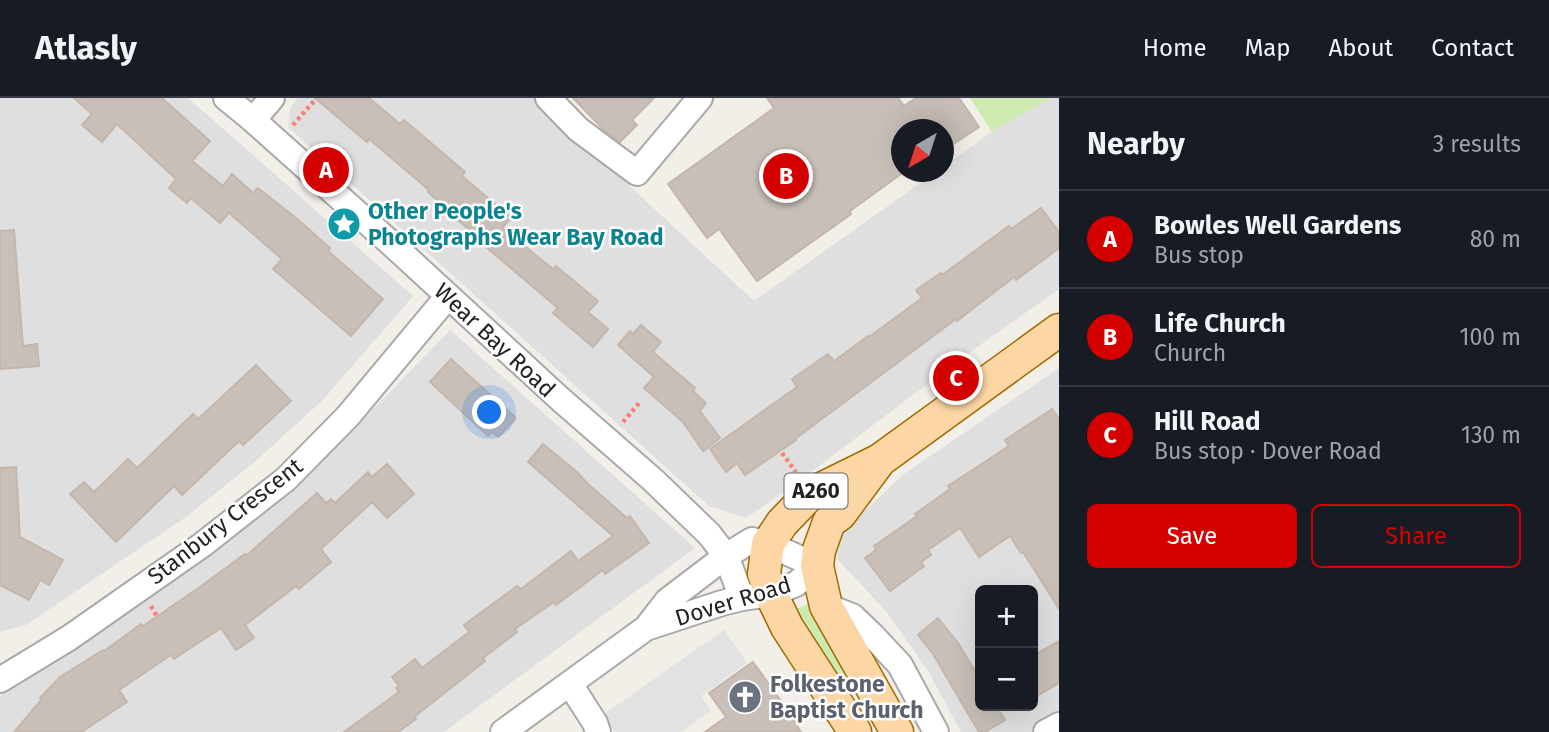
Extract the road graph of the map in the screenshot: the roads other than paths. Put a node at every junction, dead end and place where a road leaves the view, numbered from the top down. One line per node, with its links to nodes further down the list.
1 (226, 98): 5 (street, Wear Bay Road)
2 (272, 98): 5 (street)
3 (548, 98): 4 (street)
4 (699, 98)
5 (253, 120): 6 (street, Wear Bay Road)
6 (448, 296): 10 (street, Wear Bay Road); 15 (street, Stanbury Crescent)
7 (1059, 330): 8 (main road, A260)
8 (880, 460): 9 (main road, A260); 11 (main road, A260)
9 (768, 544): 10 (street, Dover Road); 11 (street, Dover Road); 12 (main road)
10 (726, 556): 12 (street, Wear Bay Road); 14 (street, Dover Road)
11 (817, 566): 12 (street, Dover Road); 13 (main road, A260)
12 (757, 596): 14 (street, Dover Road); 20 (main road)
13 (826, 606): 21 (main road, A260); 22 (street)
14 (646, 628): 16 (street, Dover Road)
15 (0, 680)
16 (570, 684): 18 (street, Dover Road); 19 (street)
17 (1059, 724): 23 (street)
18 (503, 732)
19 (597, 732)
20 (855, 732)
21 (897, 732)
22 (936, 732)
23 (1046, 732)

